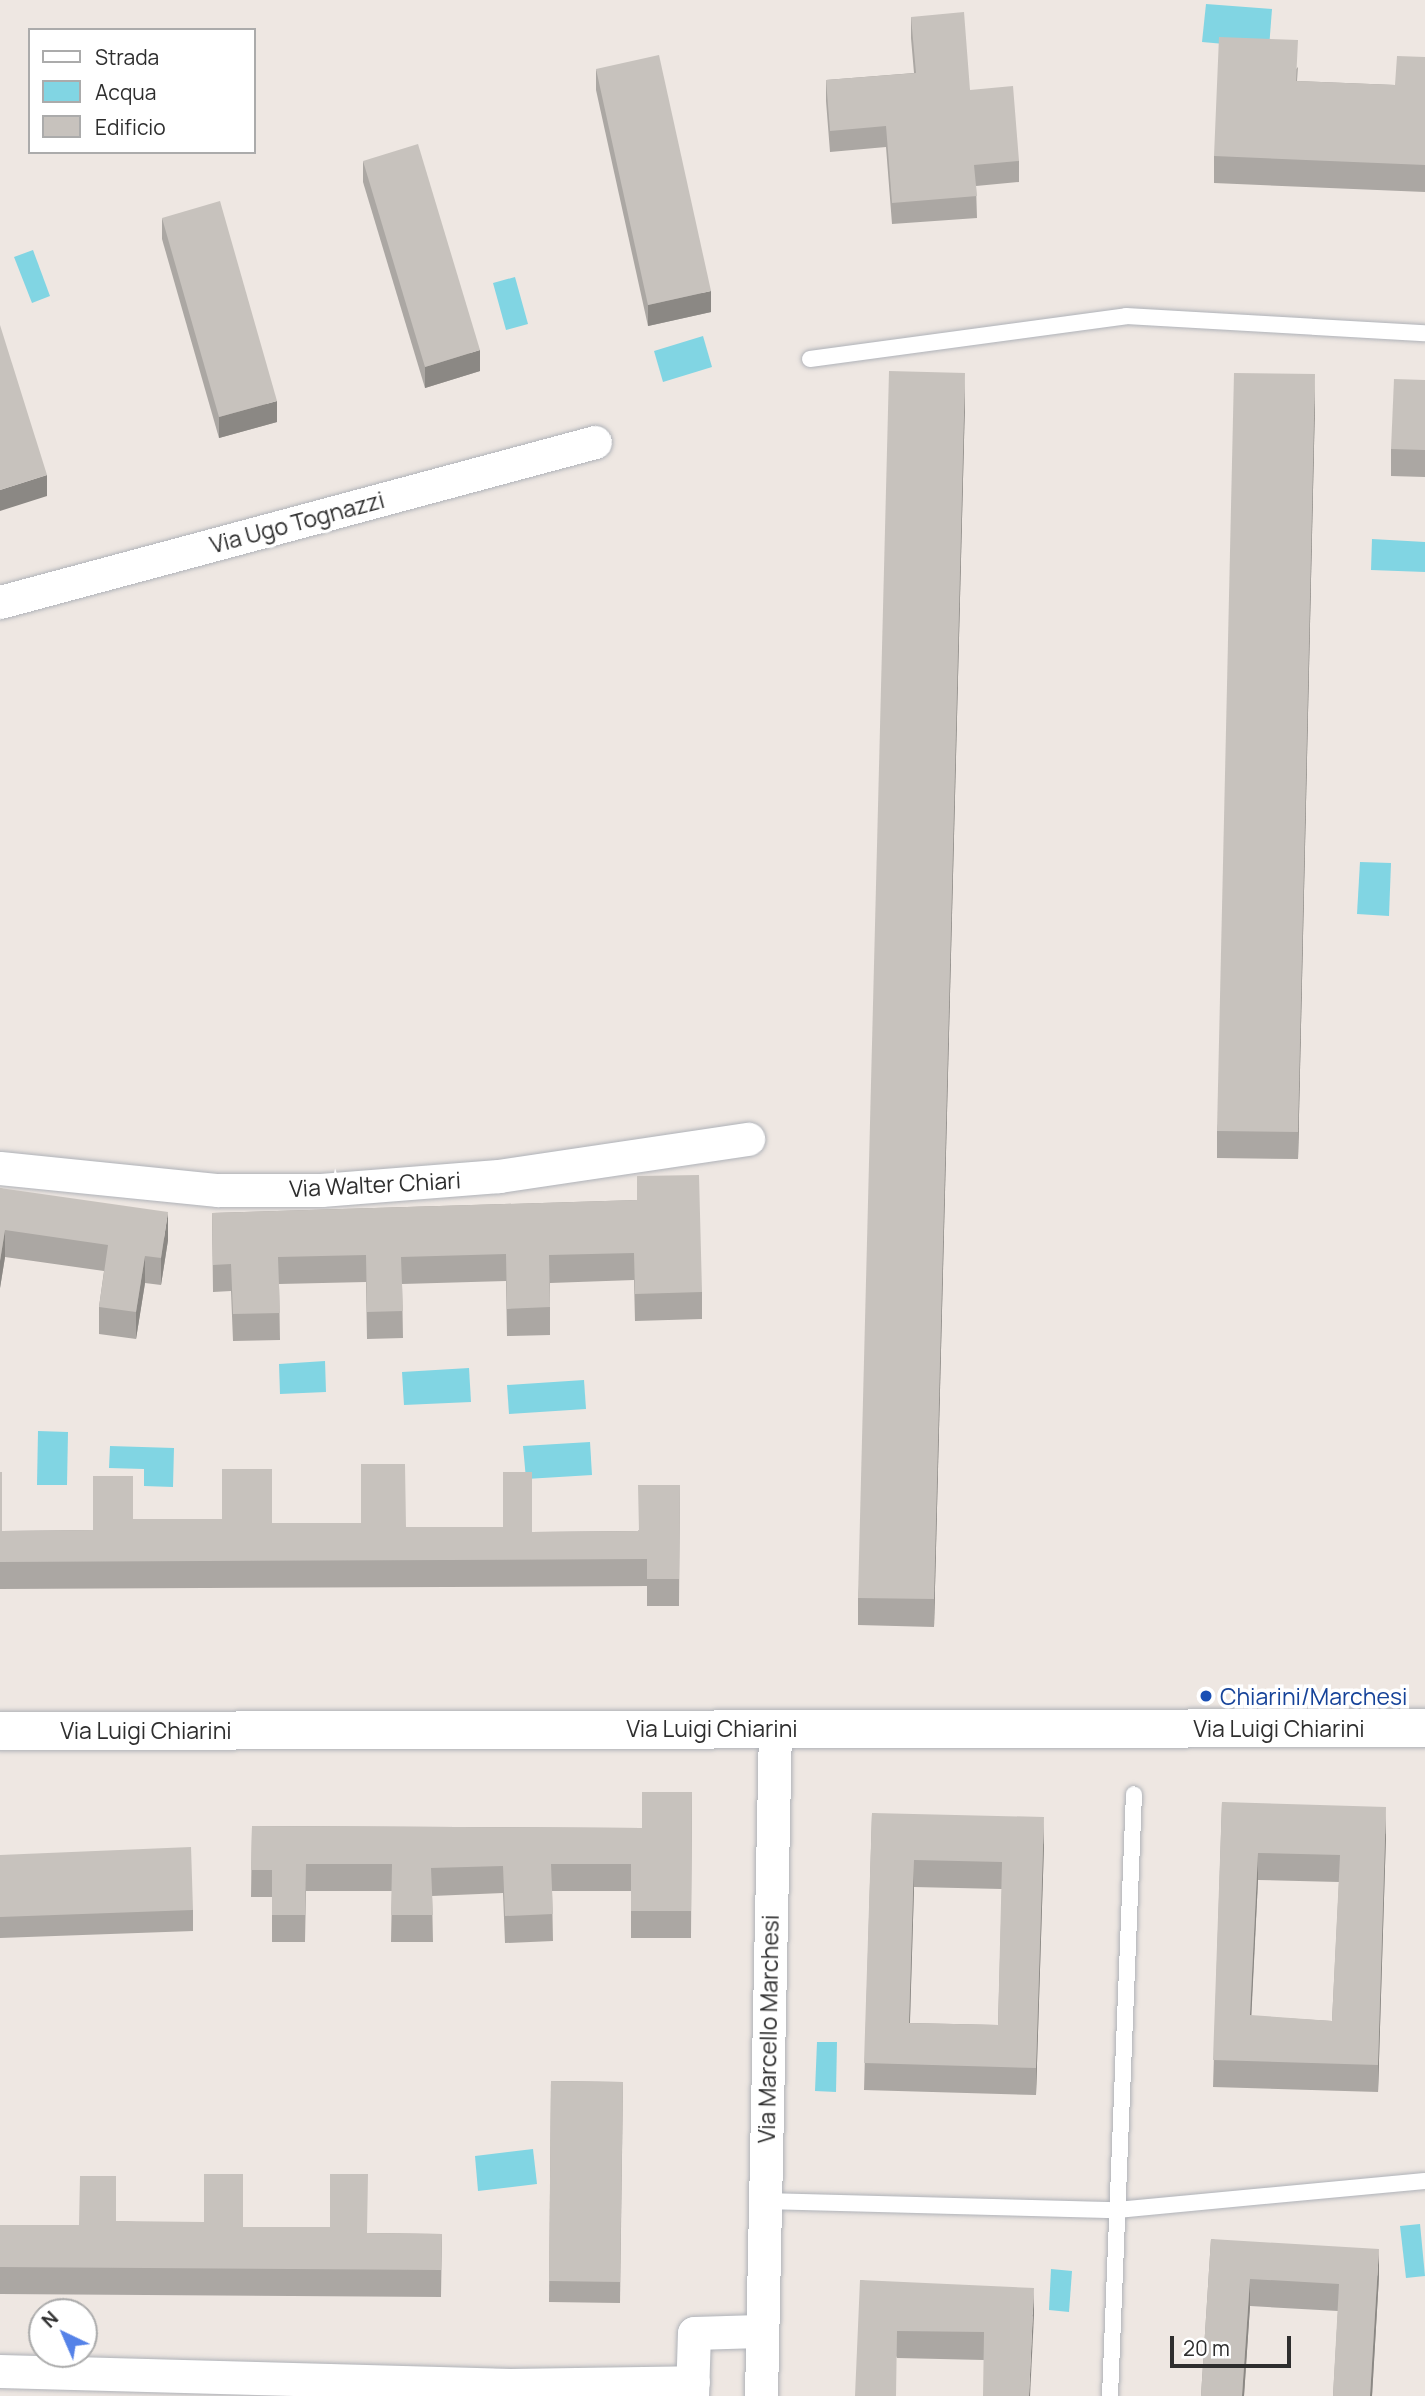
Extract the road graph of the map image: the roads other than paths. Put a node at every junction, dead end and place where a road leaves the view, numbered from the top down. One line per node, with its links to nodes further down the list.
1 (1425, 333): 2 (lane)
2 (810, 359)
3 (595, 442): 4 (street, Via Ugo Tognazzi)
4 (0, 602)
5 (748, 1139): 6 (street, Via Walter Chiari)
6 (0, 1168)
7 (775, 1727): 8 (street, Via Luigi Chiarini); 9 (street, Via Luigi Chiarini); 12 (street, Via Marcello Marchesi)
8 (1425, 1728)
9 (0, 1731)
10 (1134, 1794): 13 (lane)
11 (1425, 2181): 13 (lane)
12 (764, 2201): 13 (lane); 14 (street, Via Marcello Marchesi)
13 (1117, 2210): 18 (lane)
14 (759, 2331): 16 (street); 17 (street, Via Marcello Marchesi)
15 (0, 2371): 16 (street)
16 (692, 2389)
17 (761, 2396)
18 (1110, 2396)

